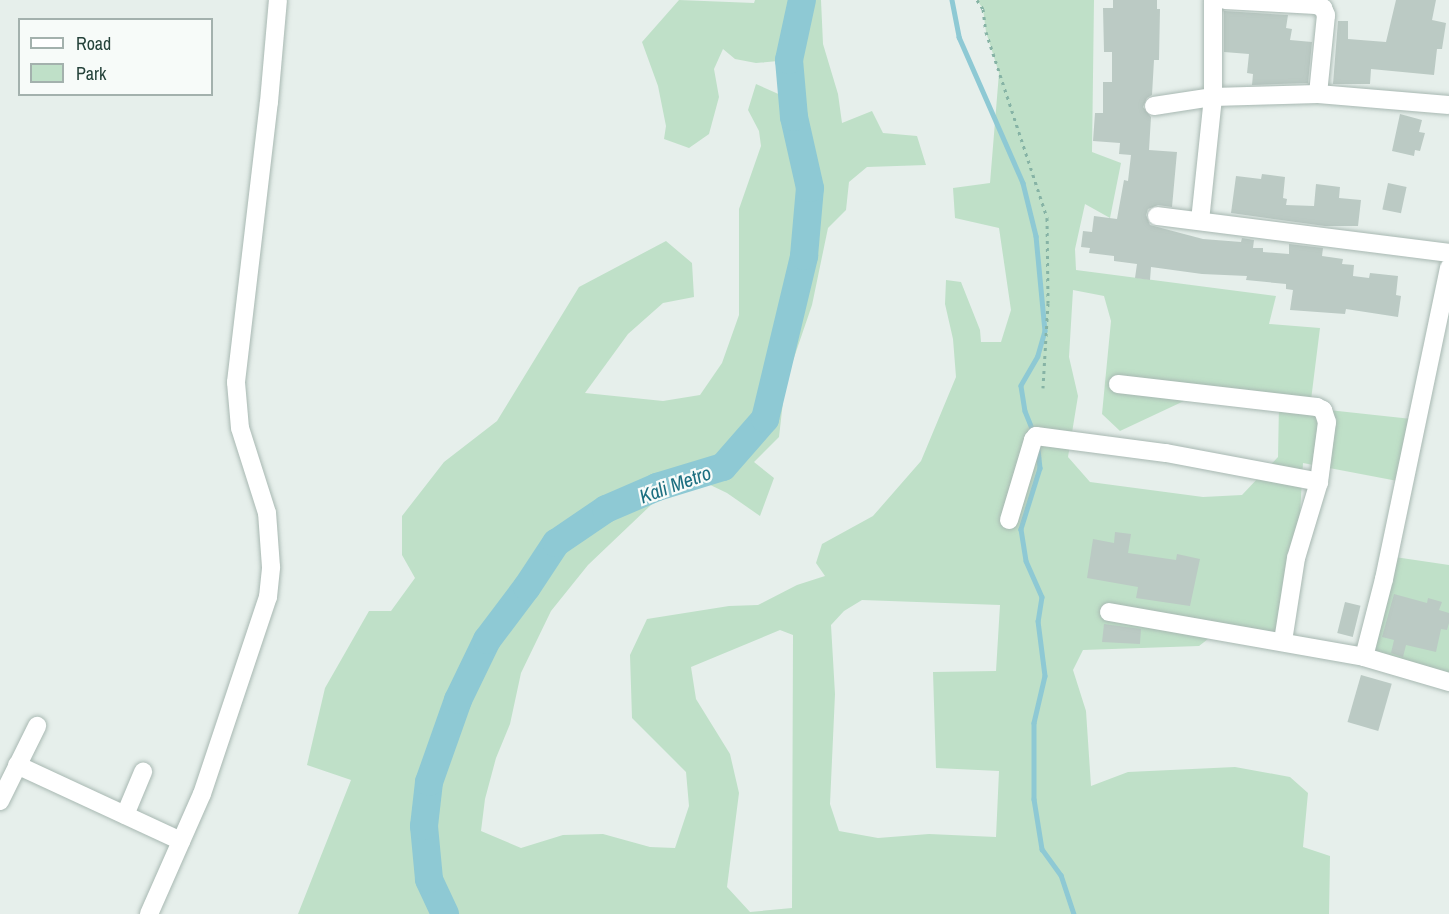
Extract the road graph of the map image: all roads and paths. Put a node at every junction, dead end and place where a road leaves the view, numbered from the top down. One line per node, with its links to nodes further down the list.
1 (278, 0): 26 (street)
2 (977, 0): 14 (path)
3 (1213, 0): 6 (street)
4 (1226, 0): 5 (street)
5 (1318, 94): 6 (street); 7 (street)
6 (1213, 97): 8 (street); 10 (street)
7 (1449, 105)
8 (1154, 106)
9 (1157, 216): 10 (street)
10 (1200, 221): 11 (street)
11 (1449, 253)
12 (1449, 268): 19 (street)
13 (1118, 384): 15 (street)
14 (1042, 388)
15 (1319, 482): 16 (street); 18 (street)
16 (1009, 520)
17 (1109, 612): 18 (street)
18 (1283, 641): 19 (street)
19 (1364, 657): 20 (street)
20 (1449, 682)
21 (37, 726): 22 (street)
22 (17, 765): 24 (street); 25 (street)
23 (143, 772): 25 (street)
24 (0, 801)
25 (125, 815): 26 (street)
26 (181, 841): 27 (street)
27 (149, 914)

